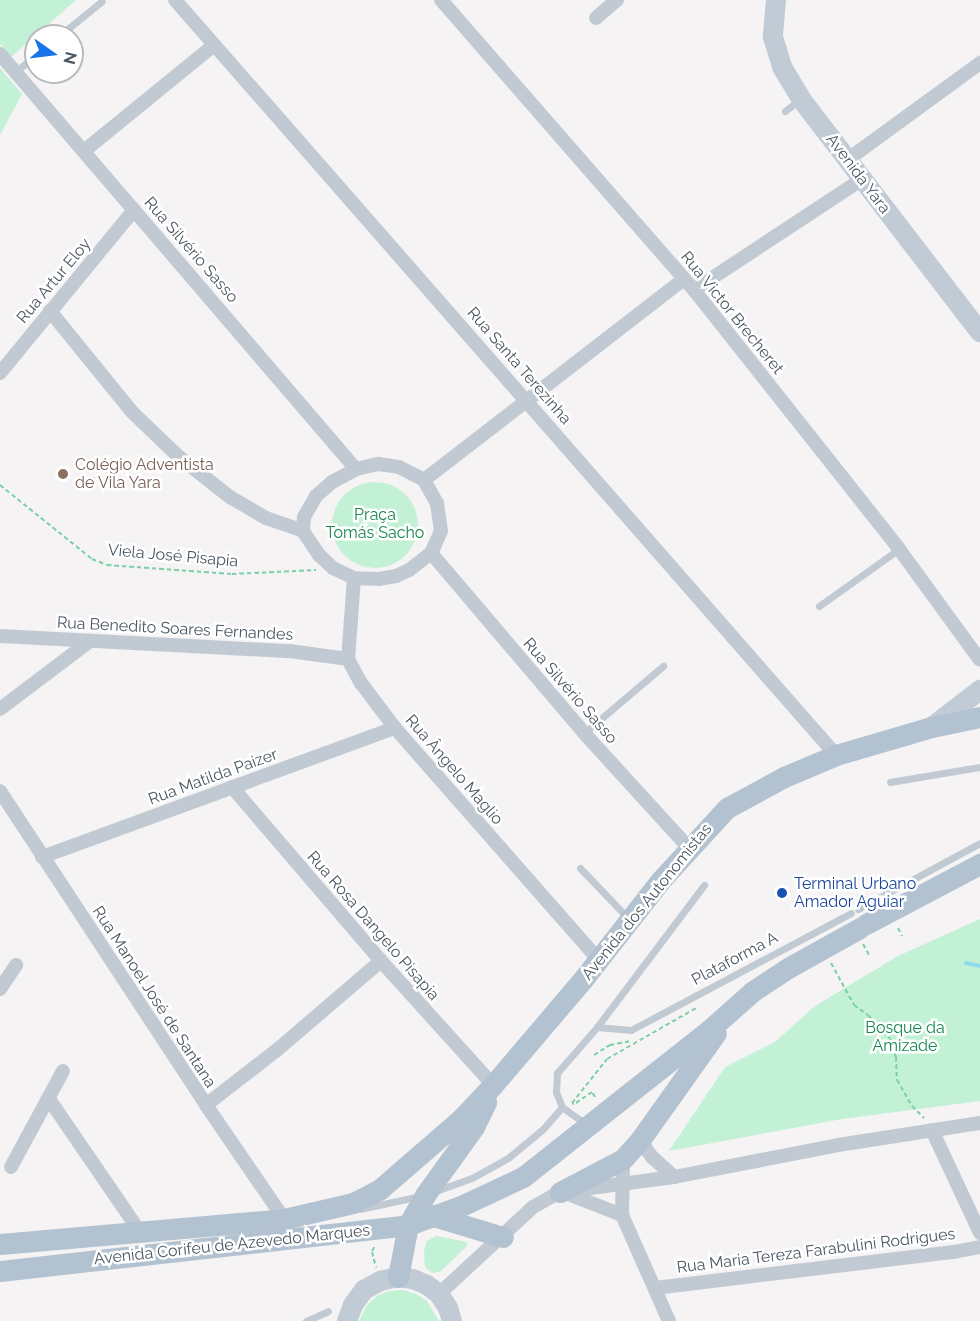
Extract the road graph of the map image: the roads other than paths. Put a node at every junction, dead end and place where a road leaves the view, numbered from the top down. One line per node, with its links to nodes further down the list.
1 (175, 0): 8 (street, Rua Santa Terezinha)
2 (441, 0): 19 (street, Rua Victor Brecheret)
3 (617, 0): 6 (street)
4 (102, 1): 7 (lane)
5 (774, 1): 13 (street, Avenida Yara)
6 (596, 18)
7 (74, 24)
8 (214, 45): 15 (street); 24 (street, Rua Santa Terezinha)
9 (0, 54): 12 (street, Rua Silvério Sasso)
10 (980, 63): 16 (street)
11 (24, 65): 12 (lane)
12 (15, 72): 15 (street, Rua Silvério Sasso)
13 (801, 99): 14 (lane); 16 (street, Avenida Yara)
14 (785, 111)
15 (84, 151): 18 (street, Rua Silvério Sasso)
16 (847, 160): 17 (street, Avenida Yara)
17 (861, 180): 20 (street); 22 (street, Avenida Yara)
18 (134, 210): 21 (street, Rua Artur Eloy); 25 (street, Rua Silvério Sasso)
19 (684, 279): 20 (street, Rua Victor Brecheret); 24 (street)
20 (694, 290): 28 (street, Rua Victor Brecheret)
21 (50, 311): 23 (street, Rua Artur Eloy); 27 (street)
22 (980, 332)
23 (0, 373)
24 (526, 399): 26 (street); 43 (street, Rua Santa Terezinha)
25 (356, 469): 26 (street); 27 (street)
26 (424, 480): 29 (street)
27 (303, 531): 30 (street)
28 (899, 549): 31 (lane); 35 (street, Rua Victor Brecheret)
29 (430, 553): 30 (street); 42 (street, Rua Silvério Sasso)
30 (354, 578): 34 (street)
31 (819, 606)
32 (0, 636): 33 (street, Rua Benedito Soares Fernandes)
33 (90, 640): 34 (street, Rua Benedito Soares Fernandes); 38 (street)
34 (348, 659): 40 (street, Rua Ângelo Maglio)
35 (980, 660)
36 (663, 666): 42 (lane)
37 (980, 690): 41 (street)
38 (0, 709)
39 (980, 717): 41 (main road, Avenida dos Autonomistas)
40 (395, 728): 46 (street, Rua Matilda Paizer); 56 (street, Rua Ângelo Maglio)
41 (932, 728): 43 (main road, Avenida dos Autonomistas)
42 (584, 733): 49 (street, Rua Silvério Sasso)
43 (836, 755): 49 (main road, Avenida dos Autonomistas)
44 (980, 767): 45 (lane)
45 (890, 782)
46 (232, 787): 50 (street, Rua Matilda Paizer); 57 (street, Rua Rosa Dangelo Pisapia)
47 (0, 791): 50 (street, Rua Manoel José de Santana)
48 (980, 843): 54 (lane, Plataforma A)
49 (688, 848): 55 (main road, Avenida dos Autonomistas)
50 (42, 856): 65 (street, Rua Manoel José de Santana)
51 (980, 864): 54 (main road)
52 (580, 868): 55 (lane)
53 (704, 885): 61 (lane)
54 (859, 918): 60 (main road); 61 (lane, Plataforma A)
55 (629, 920): 56 (main road, Avenida dos Autonomistas)
56 (598, 959): 63 (main road, Avenida dos Autonomistas)
57 (381, 961): 63 (street, Rua Rosa Dangelo Pisapia); 65 (street)
58 (16, 965): 59 (street)
59 (0, 989)
60 (731, 1011): 67 (main road); 70 (main road)
61 (597, 1027): 66 (lane)
62 (63, 1071): 64 (street)
63 (494, 1085): 75 (main road, Avenida dos Autonomistas); 77 (main road)
64 (49, 1099): 72 (street); 81 (street)
65 (206, 1105): 79 (street, Rua Manoel José de Santana)
66 (562, 1107): 67 (lane); 77 (lane)
67 (589, 1115): 77 (main road)
68 (980, 1123): 69 (street)
69 (932, 1130): 73 (street); 82 (street)
70 (640, 1140): 71 (main road); 73 (street)
71 (623, 1159): 74 (street); 76 (main road)
72 (11, 1167)
73 (674, 1177): 74 (street)
74 (624, 1184): 76 (street); 78 (street)
75 (379, 1190): 79 (main road, Avenida Corifeu de Azevedo Marques)
76 (560, 1192): 78 (street); 83 (street)
77 (428, 1205): 79 (lane); 80 (main road); 83 (main road)
78 (622, 1215): 88 (street)
79 (288, 1219): 81 (main road, Avenida Corifeu de Azevedo Marques)
80 (408, 1225): 86 (main road, Avenida Corifeu de Azevedo Marques); 87 (main road)
81 (140, 1232): 84 (main road, Avenida Corifeu de Azevedo Marques)
82 (980, 1233)
83 (503, 1237): 89 (street)
84 (0, 1244)
85 (980, 1247): 88 (street, Rua Maria Tereza Farabulini Rodrigues)
86 (0, 1271)
87 (398, 1277): 89 (street); 92 (street)
88 (655, 1288): 94 (street)
89 (439, 1294): 93 (street)
90 (328, 1311): 91 (lane)
91 (306, 1321)
92 (347, 1321)
93 (452, 1321)
94 (669, 1321)

